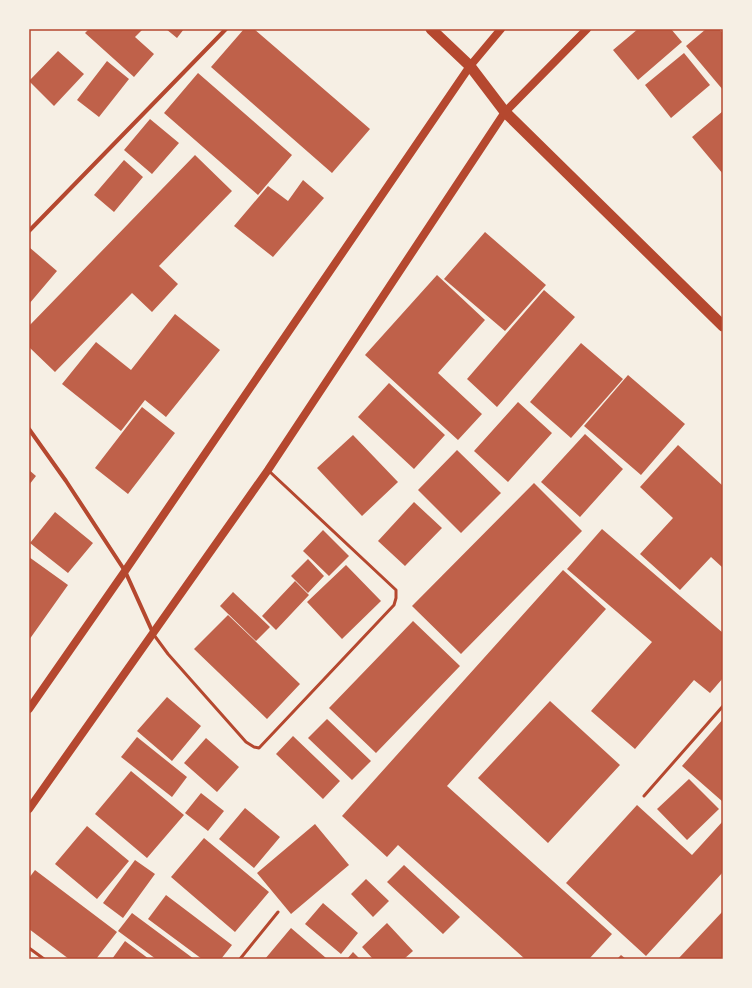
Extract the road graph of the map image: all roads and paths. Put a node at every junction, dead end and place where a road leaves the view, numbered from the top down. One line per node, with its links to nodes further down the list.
1 (226, 29): 7 (street)
2 (431, 29): 5 (highway)
3 (501, 29): 5 (main road)
4 (586, 29): 6 (main road)
5 (470, 66): 6 (highway); 11 (main road)
6 (504, 112): 8 (highway); 10 (main road)
7 (29, 231)
8 (723, 326)
9 (29, 429): 11 (street)
10 (268, 470): 12 (main road); 12 (lane)
11 (125, 571): 12 (street); 14 (main road)
12 (153, 633): 16 (main road)
13 (723, 706): 15 (lane)
14 (29, 709)
15 (644, 796)
16 (29, 809)
17 (278, 912): 20 (lane)
18 (29, 948): 19 (lane)
19 (44, 959)
20 (240, 959)

